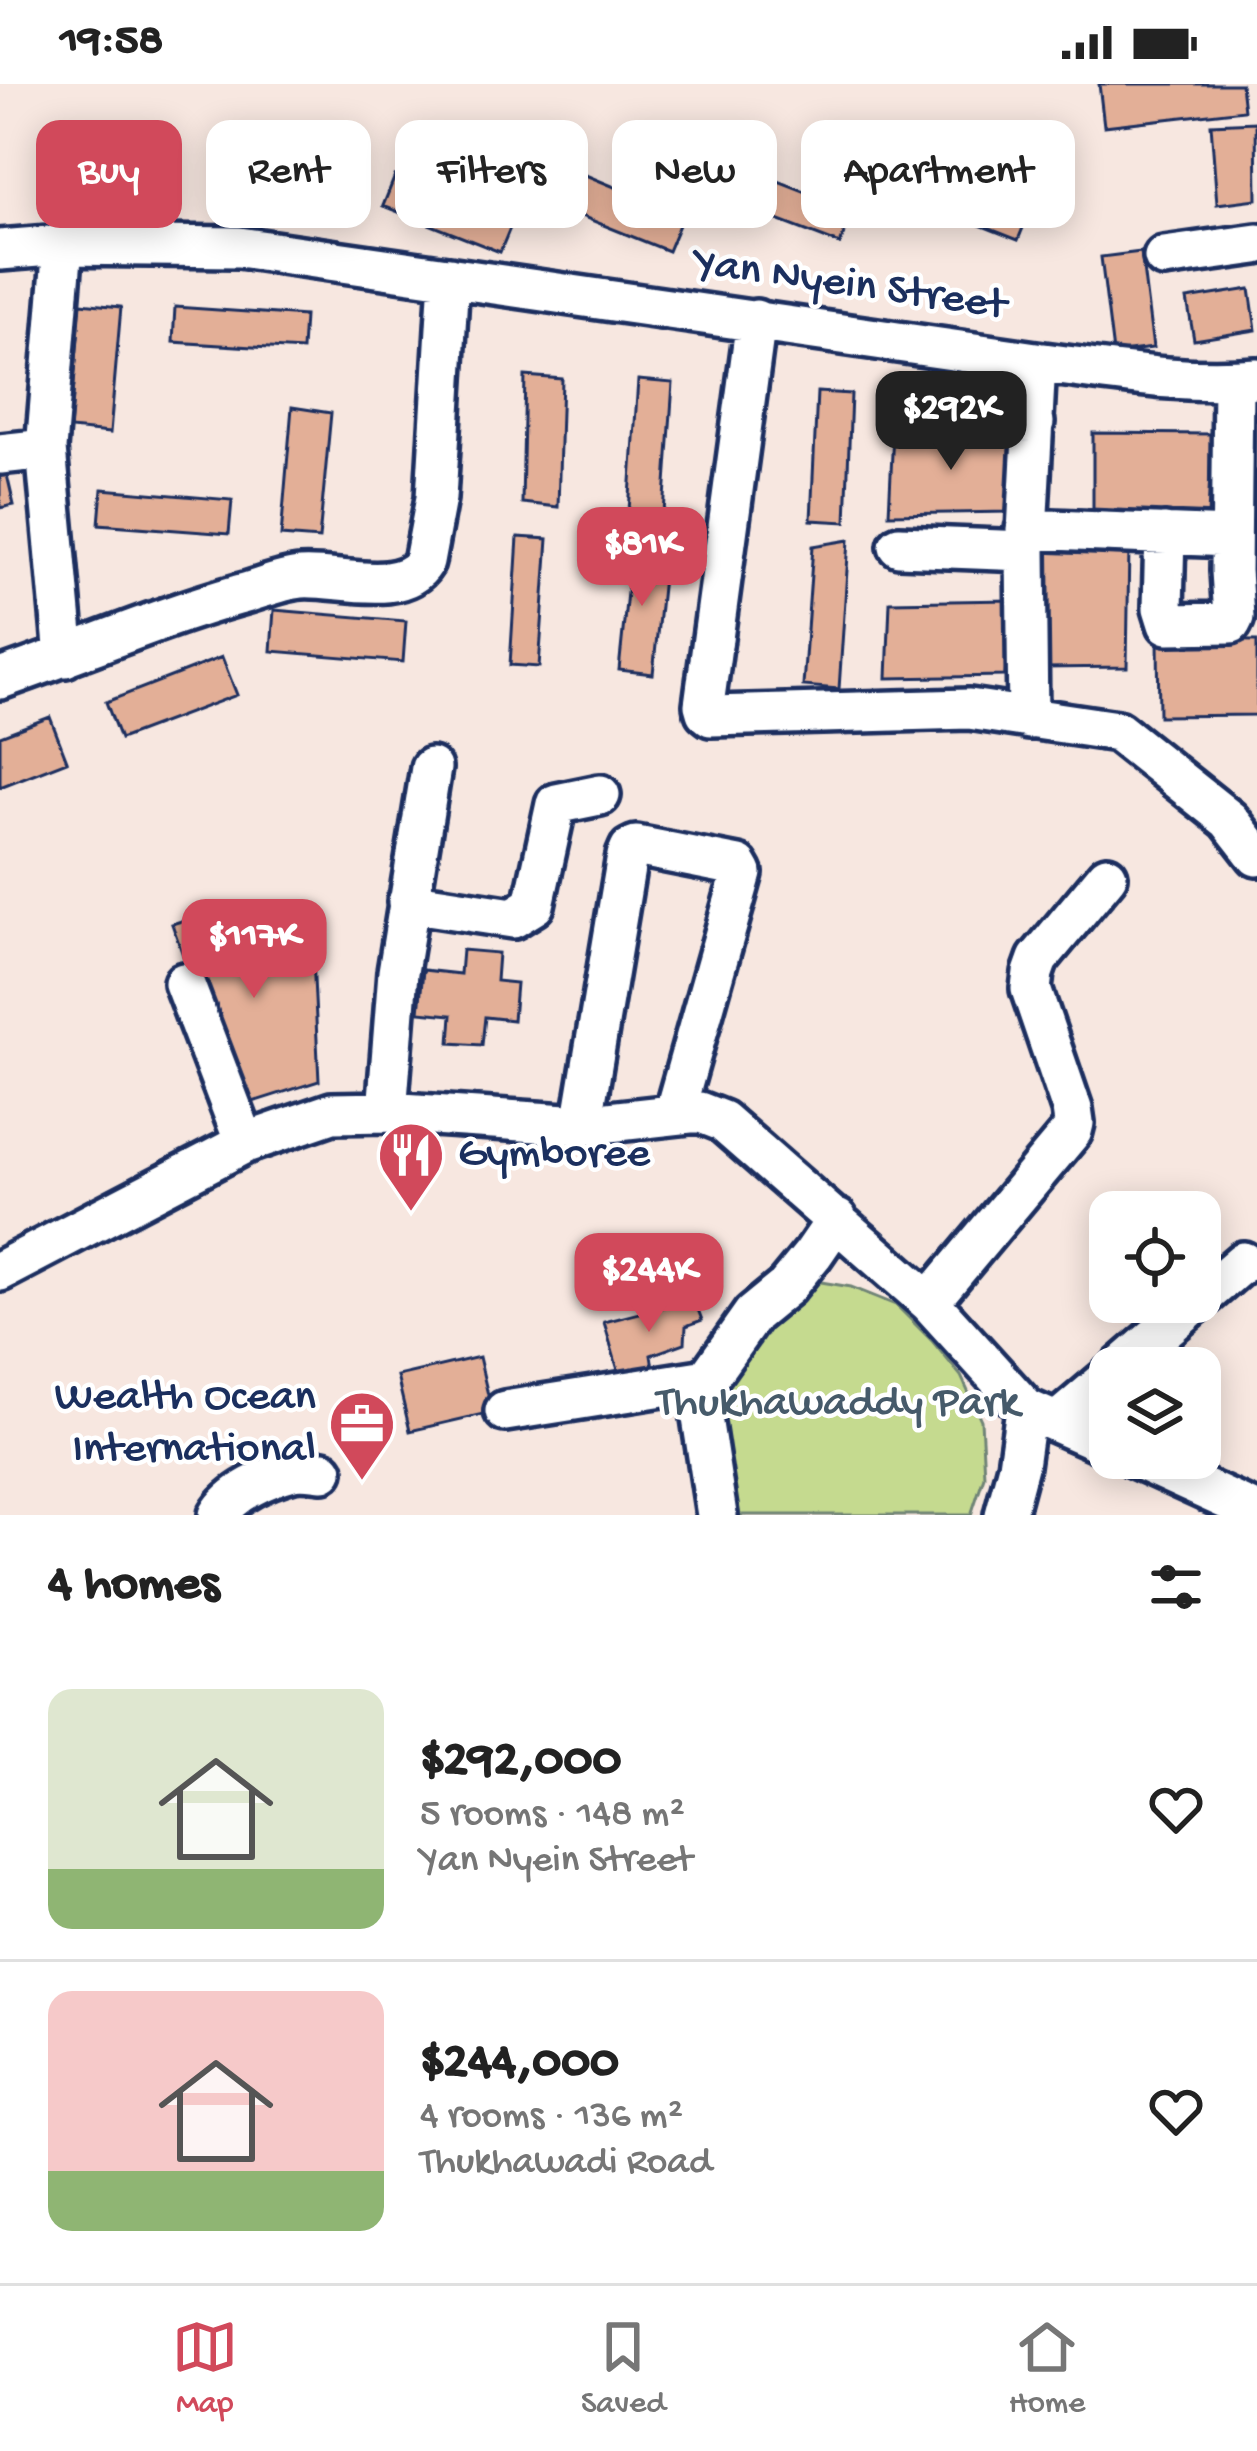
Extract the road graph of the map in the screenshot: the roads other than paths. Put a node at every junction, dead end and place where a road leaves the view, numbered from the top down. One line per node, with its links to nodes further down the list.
1 (1257, 244): 4 (street)
2 (63, 245): 3 (street, Yan Nyein Street); 5 (street, Yan Nyein Street); 11 (street)
3 (0, 250)
4 (1164, 256)
5 (449, 277): 6 (street, Yan Nyein Street); 17 (street)
6 (756, 320): 7 (street, Yan Nyein Street); 19 (street)
7 (1036, 362): 8 (street, Yan Nyein Street); 10 (street)
8 (1245, 380): 16 (street)
9 (906, 421): 10 (street)
10 (1034, 422): 13 (street)
11 (46, 449): 12 (street); 17 (street)
12 (0, 454)
13 (1026, 540): 14 (street); 15 (street); 19 (street)
14 (899, 546)
15 (1165, 551): 16 (street); 16 (street)
16 (1231, 554)
17 (65, 657): 18 (street)
18 (0, 680)
19 (1028, 719): 22 (street)
20 (431, 768): 25 (street)
21 (600, 794): 25 (street)
22 (1243, 812): 23 (street)
23 (1257, 856)
24 (1107, 876): 35 (street)
25 (408, 902): 27 (street)
26 (184, 983): 30 (street)
27 (388, 1112): 29 (street); 30 (street)
28 (674, 1114): 29 (street); 29 (street); 31 (street)
29 (582, 1125)
30 (245, 1143): 33 (street)
31 (837, 1219): 35 (street); 38 (street)
32 (1243, 1262): 34 (street)
33 (0, 1270)
34 (1221, 1281)
35 (929, 1302): 41 (street)
36 (1172, 1323): 37 (street)
37 (1144, 1347)
38 (707, 1379): 40 (street); 47 (street)
39 (1089, 1388): 41 (street)
40 (506, 1411)
41 (1041, 1415): 42 (street); 48 (street)
42 (1089, 1437)
43 (323, 1471): 46 (street)
44 (1181, 1479): 45 (street)
45 (1257, 1514)
46 (218, 1515)
47 (717, 1515)
48 (1006, 1515)

